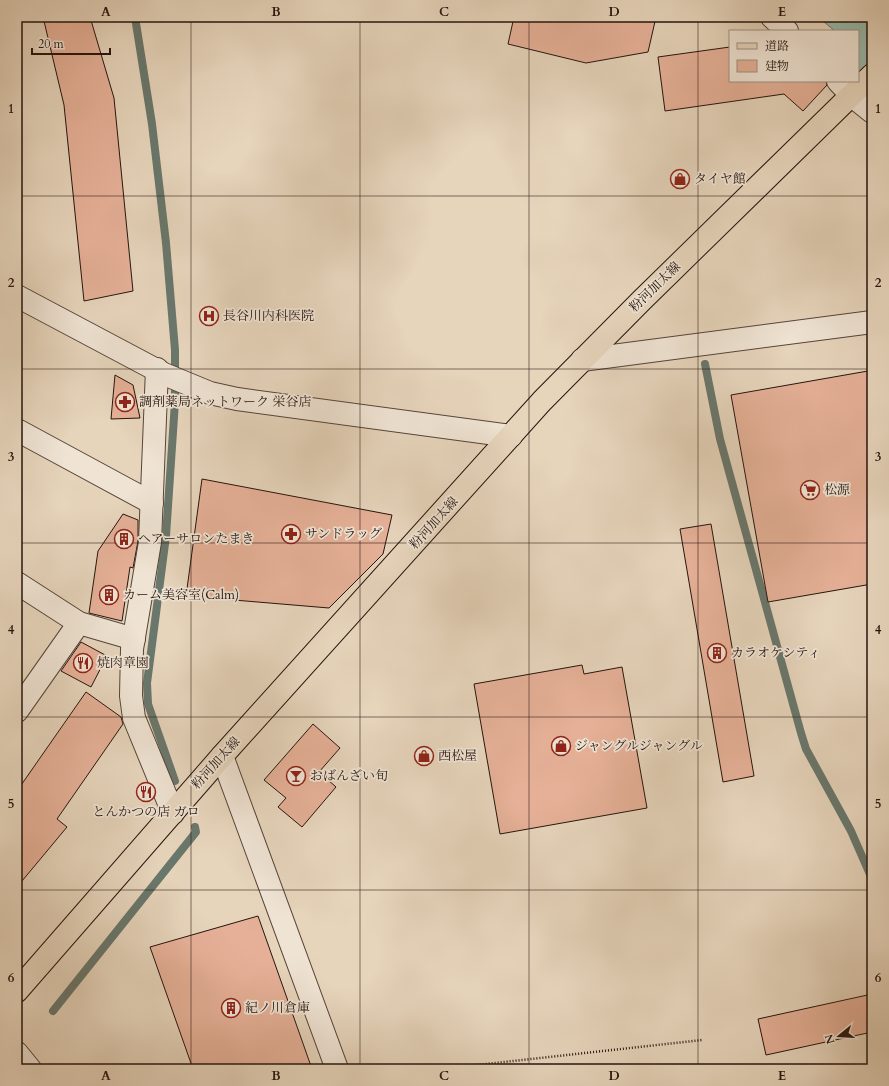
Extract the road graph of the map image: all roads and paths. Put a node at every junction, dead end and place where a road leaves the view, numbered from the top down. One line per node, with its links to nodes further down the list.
1 (772, 17): 2 (street)
2 (786, 30)
3 (856, 84): 4 (street); 7 (main road, 粉河加太線)
4 (872, 112)
5 (17, 296): 8 (street)
6 (872, 322): 7 (street)
7 (582, 360): 10 (main road, 粉河加太線)
8 (168, 375): 10 (street); 11 (street)
9 (17, 430): 11 (street)
10 (511, 436): 16 (main road, 粉河加太線)
11 (152, 503): 14 (street)
12 (17, 583): 13 (street)
13 (79, 623): 14 (street); 15 (street)
14 (134, 639): 17 (street)
15 (17, 711)
16 (222, 756): 17 (main road, 粉河加太線); 22 (street)
17 (173, 813): 18 (main road, 粉河加太線)
18 (17, 991)
19 (702, 1040): 23 (path)
20 (17, 1053): 21 (street)
21 (30, 1069)
22 (337, 1069)
23 (441, 1069)

